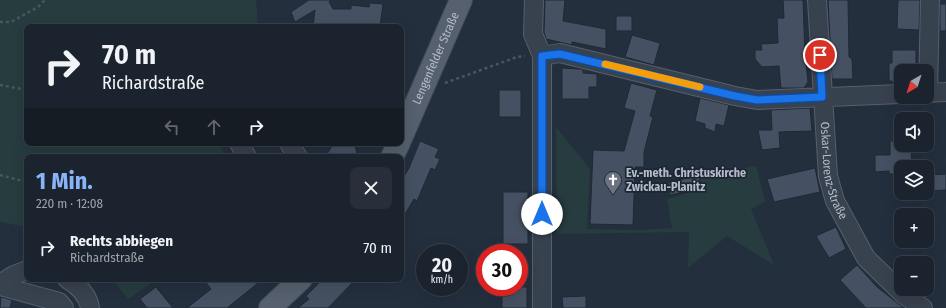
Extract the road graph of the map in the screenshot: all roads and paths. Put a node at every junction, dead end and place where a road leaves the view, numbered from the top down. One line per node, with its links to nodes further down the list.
1 (45, 0): 6 (path)
2 (461, 0): 9 (main road, Lengenfelder Straße)
3 (534, 0): 7 (street)
4 (817, 0): 15 (street, Oskar-Lorenz-Straße)
5 (930, 0): 8 (street)
6 (0, 22)
7 (542, 56): 9 (path); 15 (street); 26 (street)
8 (928, 64)
9 (426, 81): 16 (main road, Lengenfelder Straße)
10 (0, 85): 11 (path)
11 (24, 89)
12 (946, 92): 13 (street)
13 (934, 93)
14 (894, 94): 15 (street)
15 (822, 97): 27 (street, Oskar-Lorenz-Straße)
16 (404, 131)
17 (0, 175): 18 (path)
18 (24, 181)
19 (24, 271): 22 (street)
20 (73, 282): 24 (street)
21 (298, 282): 25 (main road)
22 (0, 285): 23 (street)
23 (64, 308)
24 (90, 308)
25 (270, 308)
26 (542, 308)
27 (923, 308)

